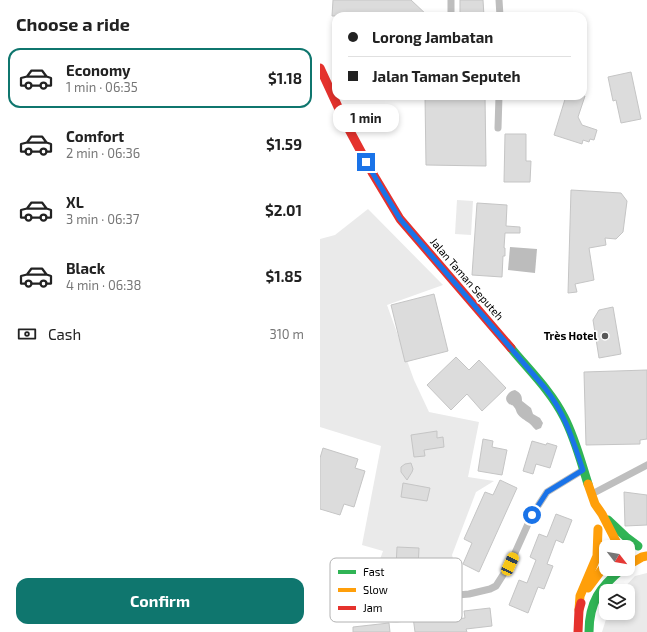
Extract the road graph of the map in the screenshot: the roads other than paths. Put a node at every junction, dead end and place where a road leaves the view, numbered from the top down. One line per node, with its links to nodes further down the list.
1 (451, 0): 3 (street)
2 (499, 0): 4 (street)
3 (451, 12)
4 (500, 12)
5 (320, 68): 6 (street, Jalan Taman Seputeh)
6 (332, 95)
7 (334, 100): 11 (street, Jalan Taman Seputeh)
8 (499, 100): 9 (street)
9 (498, 128)
10 (647, 465): 12 (street)
11 (583, 470): 12 (street, Jalan Taman Seputeh); 25 (street)
12 (592, 494): 13 (street, Jalan Taman Seputeh)
13 (595, 504): 14 (street, Jalan Taman Seputeh); 15 (street, Jalan Taman Seputeh)
14 (602, 514): 17 (street, Jalan Taman Seputeh); 18 (street)
15 (598, 529): 16 (street, Jalan Taman Seputeh); 26 (street)
16 (603, 540)
17 (615, 540)
18 (642, 545)
19 (644, 556): 20 (street)
20 (635, 561)
21 (599, 573): 26 (street)
22 (610, 576): 24 (street)
23 (613, 576): 24 (street)
24 (606, 582): 28 (street)
25 (462, 595)
26 (579, 610): 27 (street)
27 (578, 632)
28 (590, 632)

